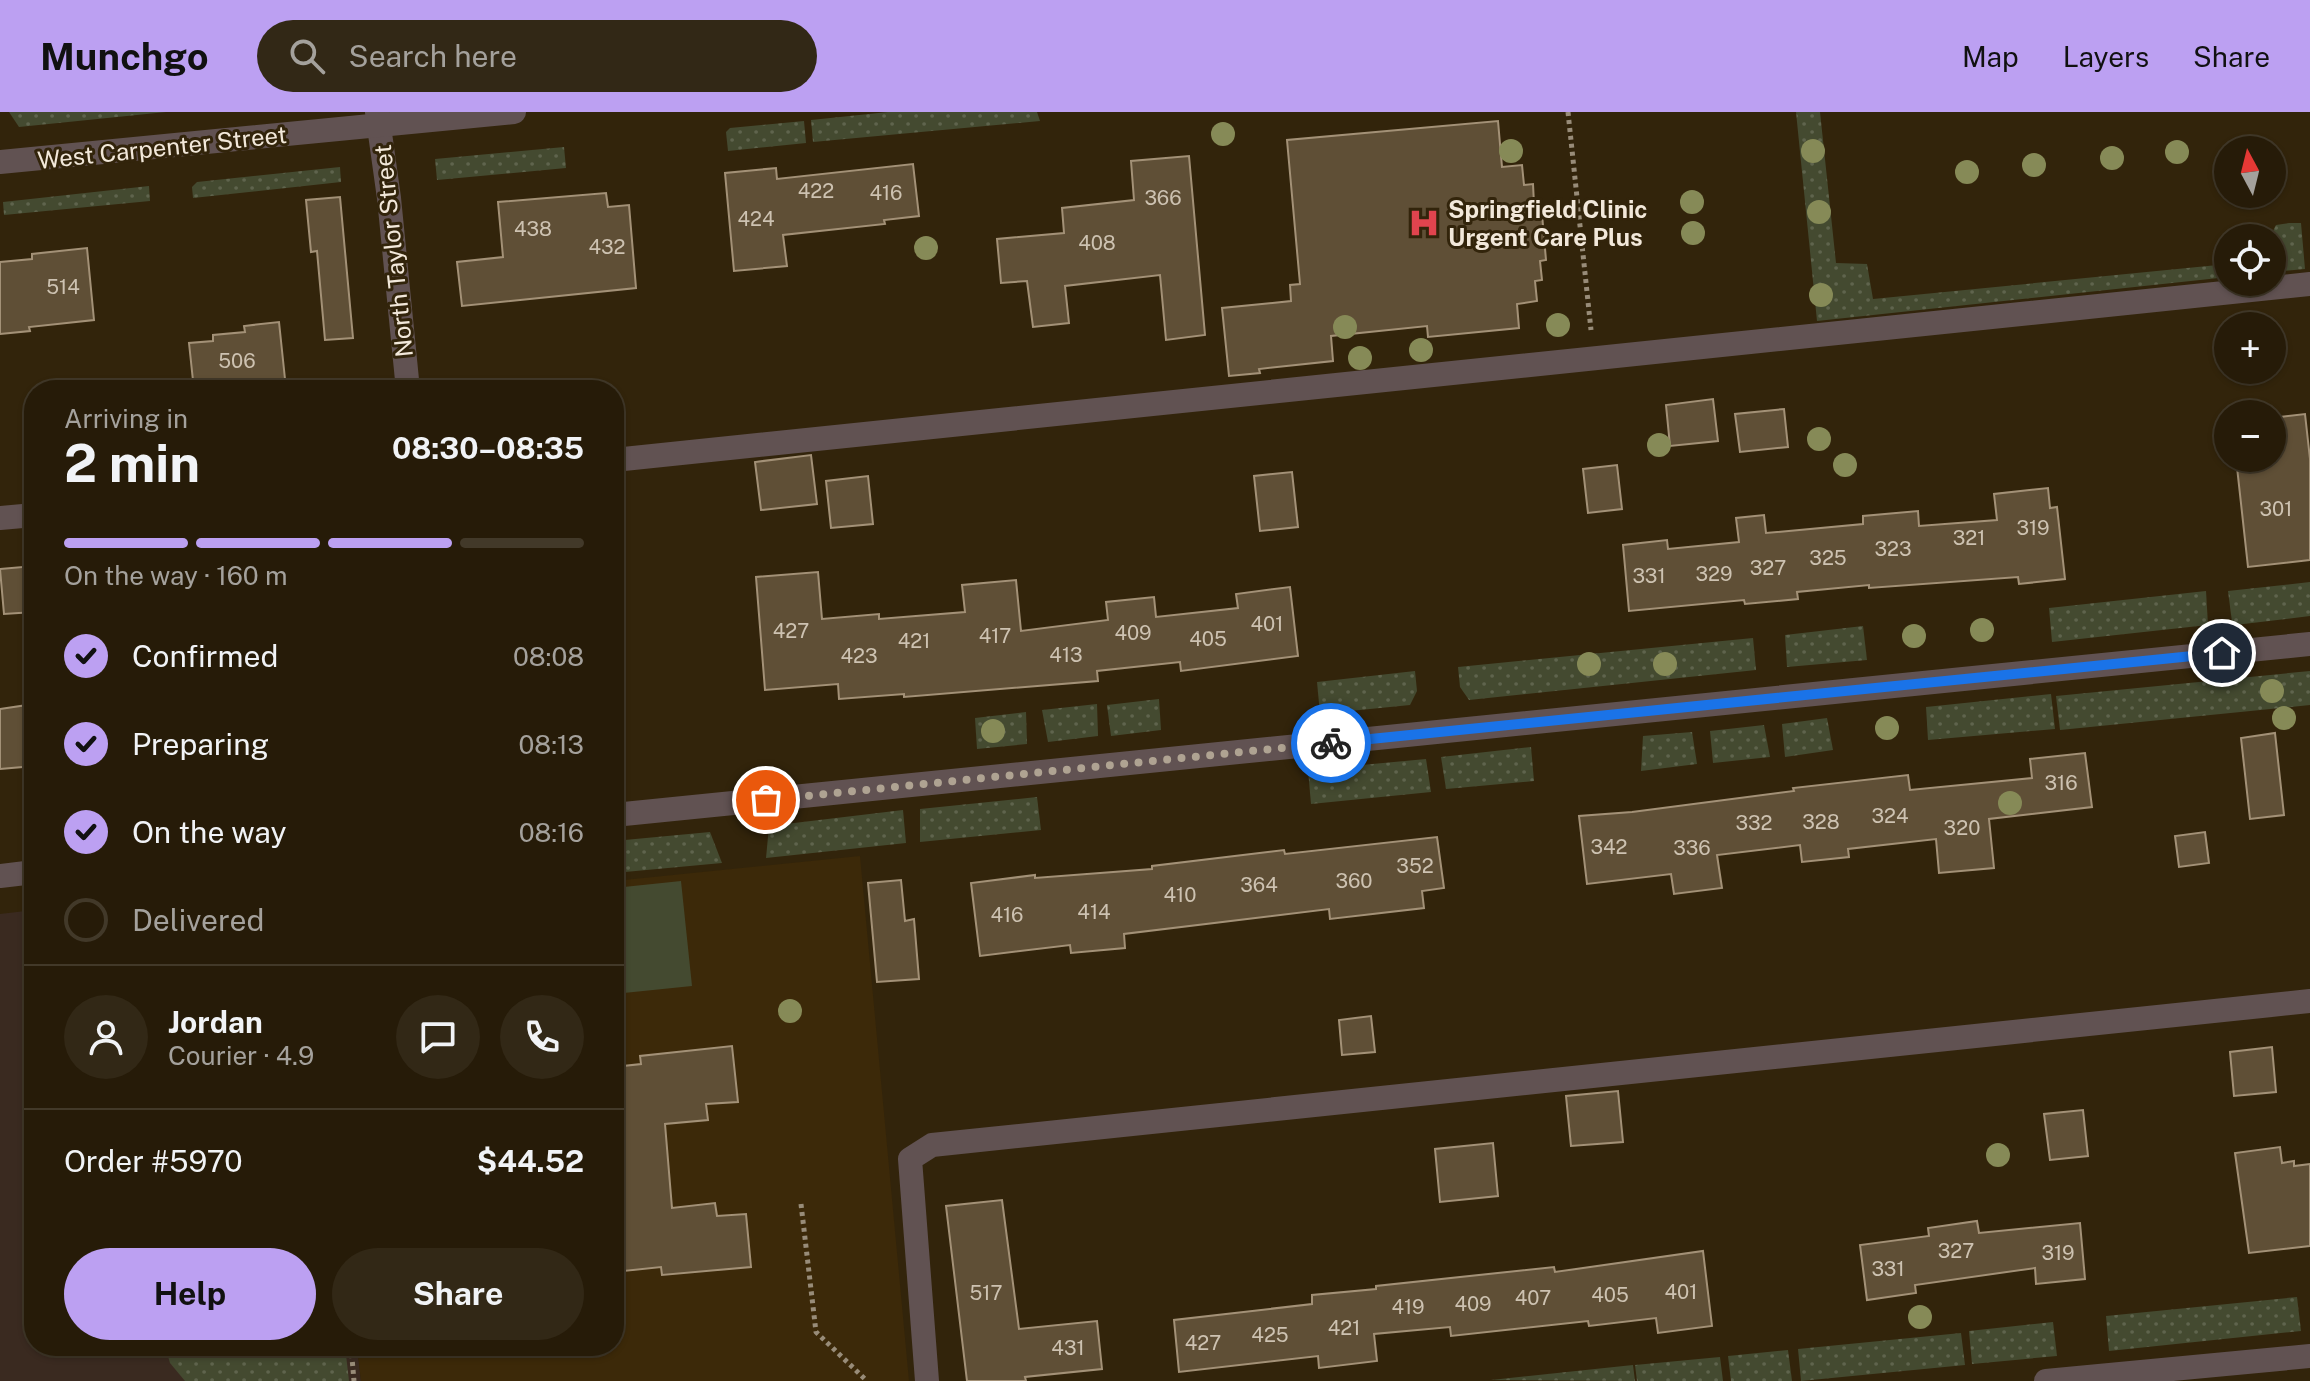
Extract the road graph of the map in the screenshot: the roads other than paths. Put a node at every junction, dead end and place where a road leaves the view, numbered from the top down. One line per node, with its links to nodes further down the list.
1 (514, 112): 2 (street, West Carpenter Street)
2 (378, 118): 3 (street, West Carpenter Street); 5 (street, North Taylor Street)
3 (0, 162)
4 (2310, 284): 6 (street)
5 (407, 380)
6 (624, 459)
7 (24, 516): 8 (street)
8 (0, 518)
9 (2310, 644): 10 (street)
10 (624, 814)
11 (24, 873): 12 (street)
12 (0, 876)
13 (2310, 1001): 15 (street)
14 (2310, 1356): 16 (street)
15 (927, 1381)
16 (2046, 1381)

